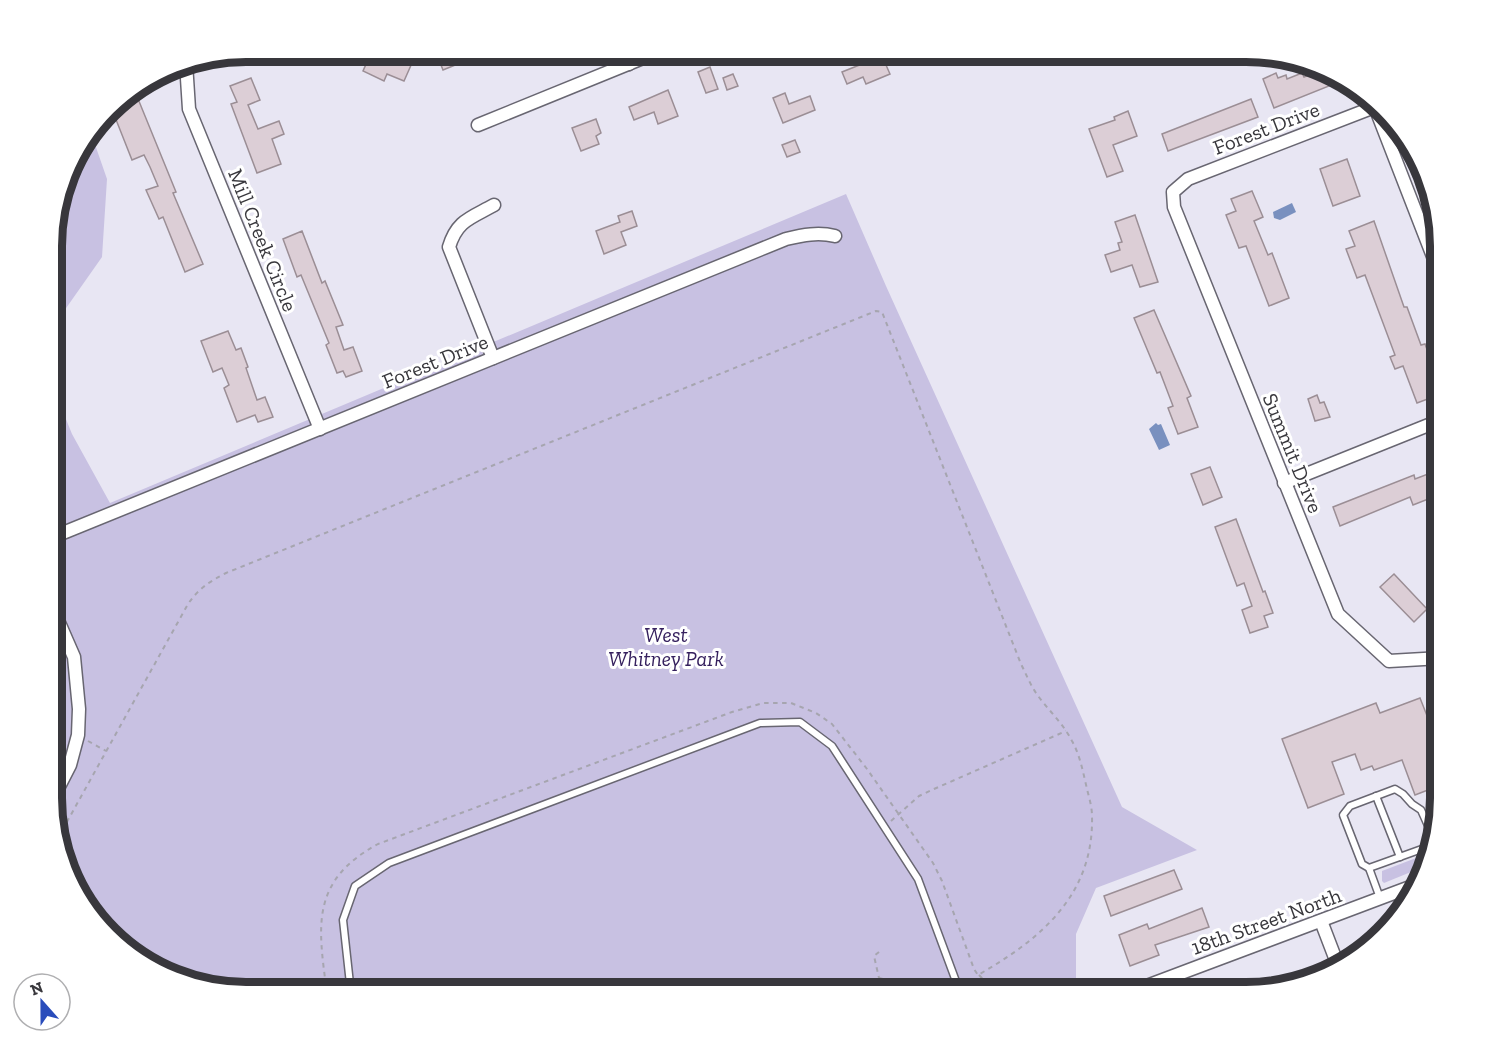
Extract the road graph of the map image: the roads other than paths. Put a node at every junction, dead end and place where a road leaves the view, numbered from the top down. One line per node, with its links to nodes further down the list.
1 (634, 62): 2 (street)
2 (629, 64): 6 (street)
3 (187, 72): 13 (street, Mill Creek Circle)
4 (1370, 109): 7 (street, Forest Drive)
5 (1381, 119): 10 (street)
6 (478, 125)
7 (1173, 192): 14 (street, Summit Drive)
8 (494, 205): 11 (street)
9 (836, 236): 11 (street, Forest Drive)
10 (1430, 248)
11 (493, 358): 13 (street, Forest Drive)
12 (1430, 424): 14 (street)
13 (320, 429): 15 (street, Forest Drive)
14 (1284, 483): 17 (street, Summit Drive)
15 (62, 534)
16 (62, 629): 18 (street)
17 (1430, 659)
18 (62, 781)
19 (1376, 796): 20 (lane); 22 (lane); 23 (lane)
20 (1428, 828)
21 (1423, 848): 22 (lane)
22 (1400, 856): 23 (lane)
23 (1369, 868): 25 (lane)
24 (1407, 888): 25 (street, 18th Street North)
25 (1380, 899): 26 (street, 18th Street North)
26 (1321, 921): 27 (street); 30 (street, 18th Street North)
27 (1336, 959)
28 (350, 982): 29 (lane)
29 (956, 982)
30 (1157, 982)

